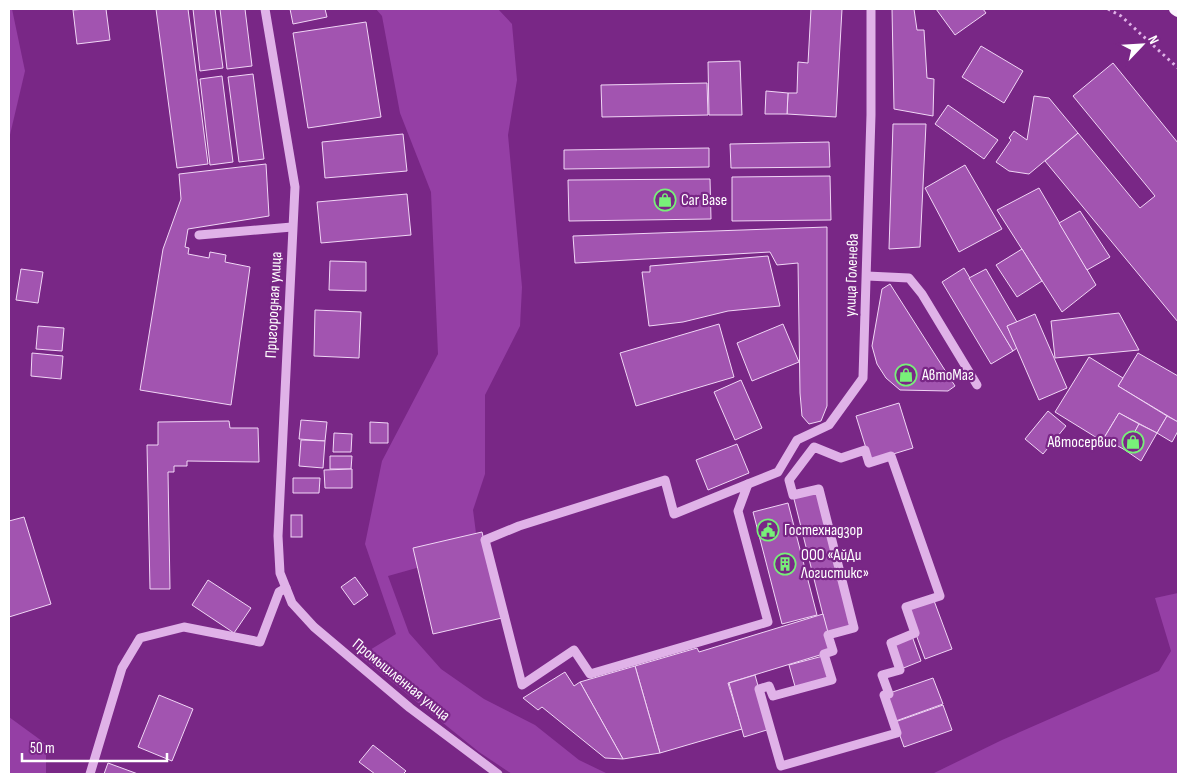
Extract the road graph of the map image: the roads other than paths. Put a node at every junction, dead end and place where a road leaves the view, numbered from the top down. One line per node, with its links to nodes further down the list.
1 (265, 9): 3 (street, Пригородная улица)
2 (871, 9): 5 (street, улица Голенева)
3 (292, 227): 4 (street); 9 (street, Пригородная улица)
4 (199, 235)
5 (867, 276): 6 (street); 8 (street, улица Голенева)
6 (977, 385)
7 (891, 456): 7 (street)
8 (748, 484): 8 (street, улица Голенева)
9 (286, 588): 10 (street, Пригородная улица); 11 (street)
10 (292, 603): 12 (street, Промышленная улица)
11 (90, 774)
12 (498, 774)

